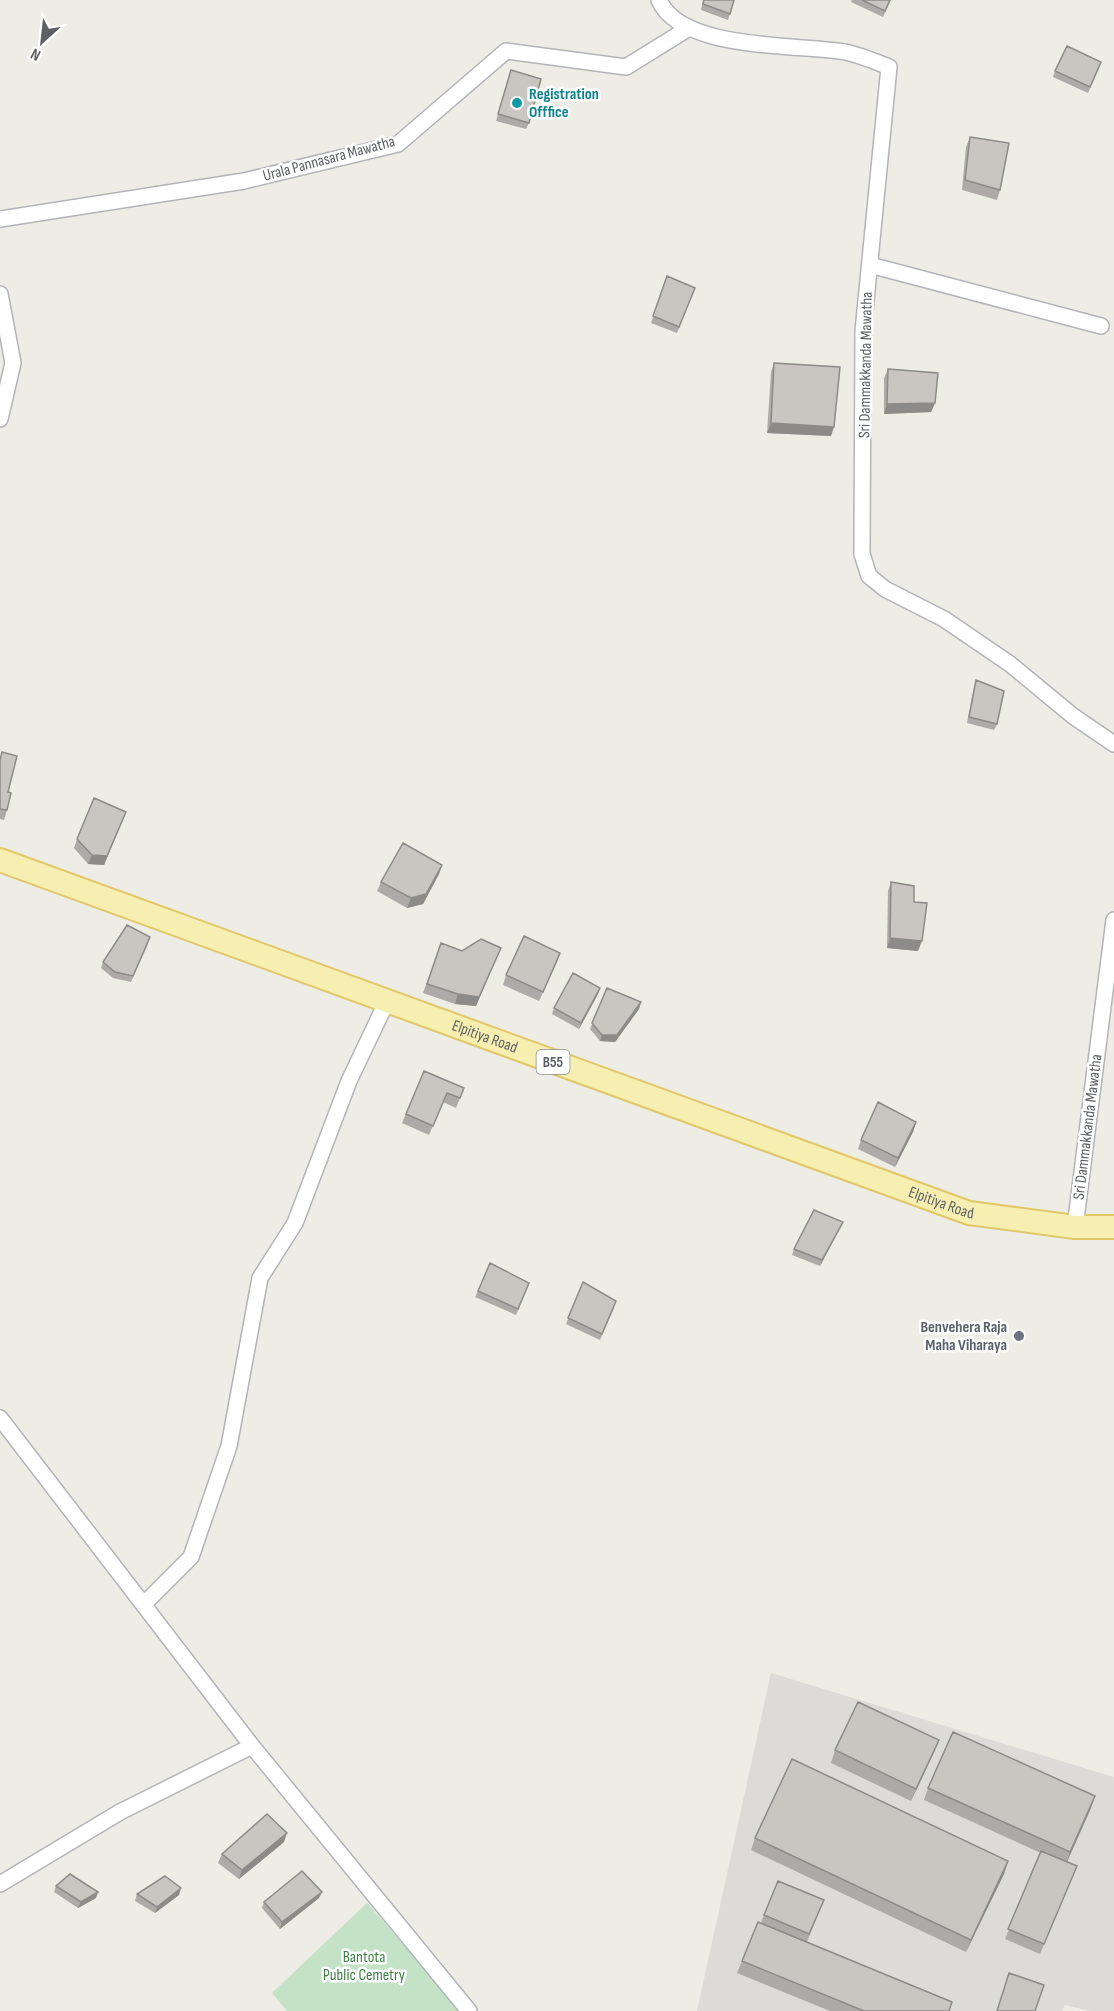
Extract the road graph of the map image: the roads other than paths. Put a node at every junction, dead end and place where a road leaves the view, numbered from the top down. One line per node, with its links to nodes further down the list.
1 (659, 0): 2 (street, Sri Dammakkanda Mawatha)
2 (688, 28): 3 (street, Urala Pannasara Mawatha); 4 (street, Sri Dammakkanda Mawatha)
3 (0, 219)
4 (870, 265): 6 (street); 8 (street, Sri Dammakkanda Mawatha)
5 (0, 294): 7 (street)
6 (1101, 326)
7 (0, 420)
8 (1114, 744)
9 (0, 860): 11 (main road, Elpitiya Road / B55)
10 (1114, 920): 12 (street, Sri Dammakkanda Mawatha)
11 (387, 1001): 12 (main road, Elpitiya Road / B55); 15 (street)
12 (1075, 1227): 13 (main road, Elpitiya Road / B55)
13 (1114, 1227)
14 (0, 1418): 15 (street)
15 (144, 1604): 16 (street)
16 (252, 1746): 17 (street); 18 (street)
17 (0, 1884)
18 (469, 2011)

